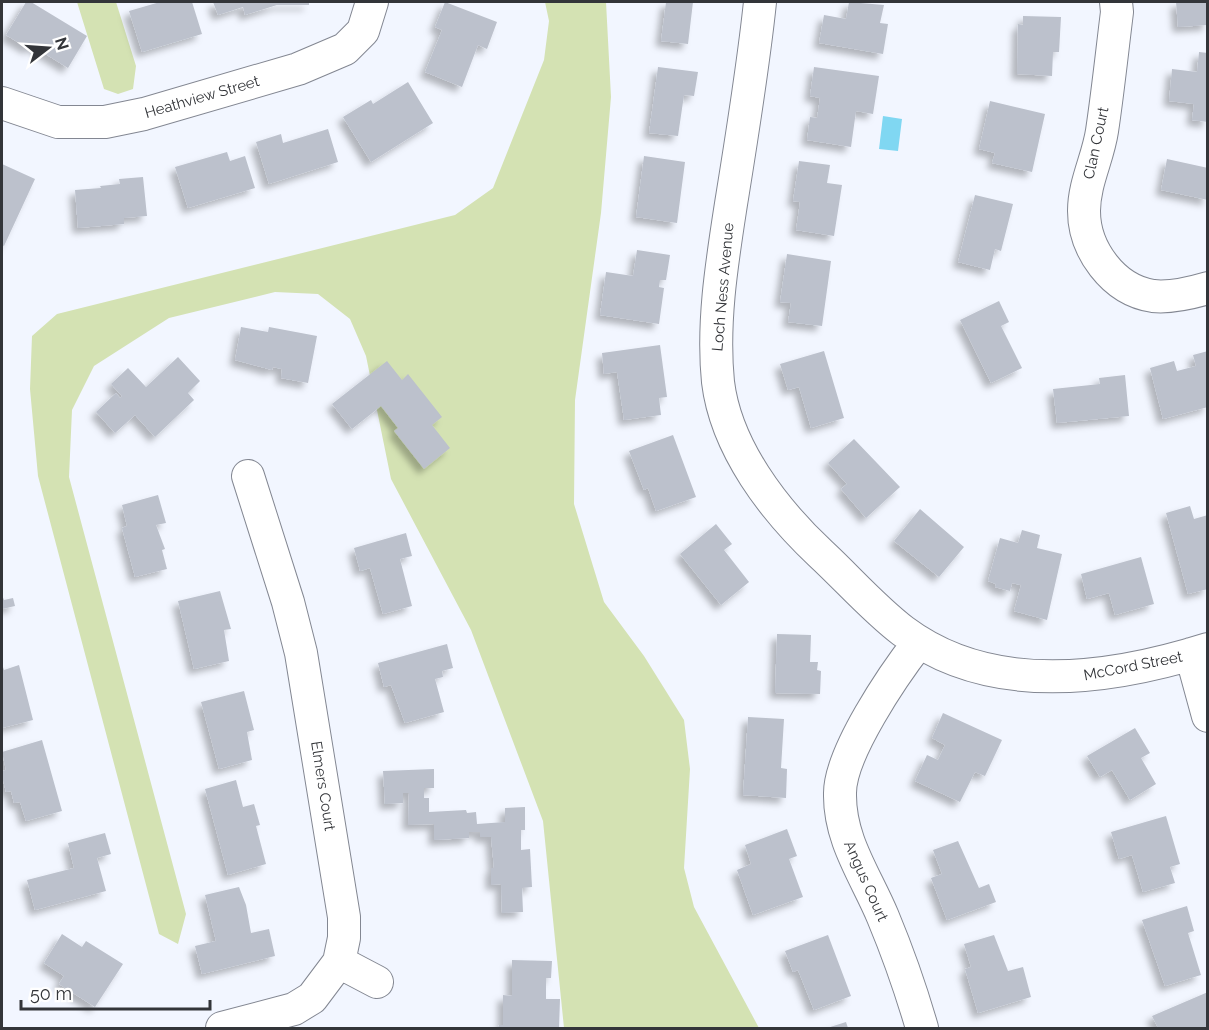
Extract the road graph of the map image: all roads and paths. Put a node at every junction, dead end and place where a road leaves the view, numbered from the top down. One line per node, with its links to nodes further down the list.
1 (372, 2): 4 (street, Heathview Street)
2 (760, 2): 7 (street, Loch Ness Avenue)
3 (1116, 2): 5 (street, Clan Court)
4 (2, 103)
5 (1208, 288)
6 (248, 476): 10 (street, Elmers Court)
7 (920, 642): 8 (street, McCord Street); 13 (street, Angus Court)
8 (1199, 652): 9 (street)
9 (1208, 716)
10 (339, 962): 11 (street); 12 (street, Elmers Court)
11 (377, 982)
12 (222, 1029)
13 (922, 1029)

